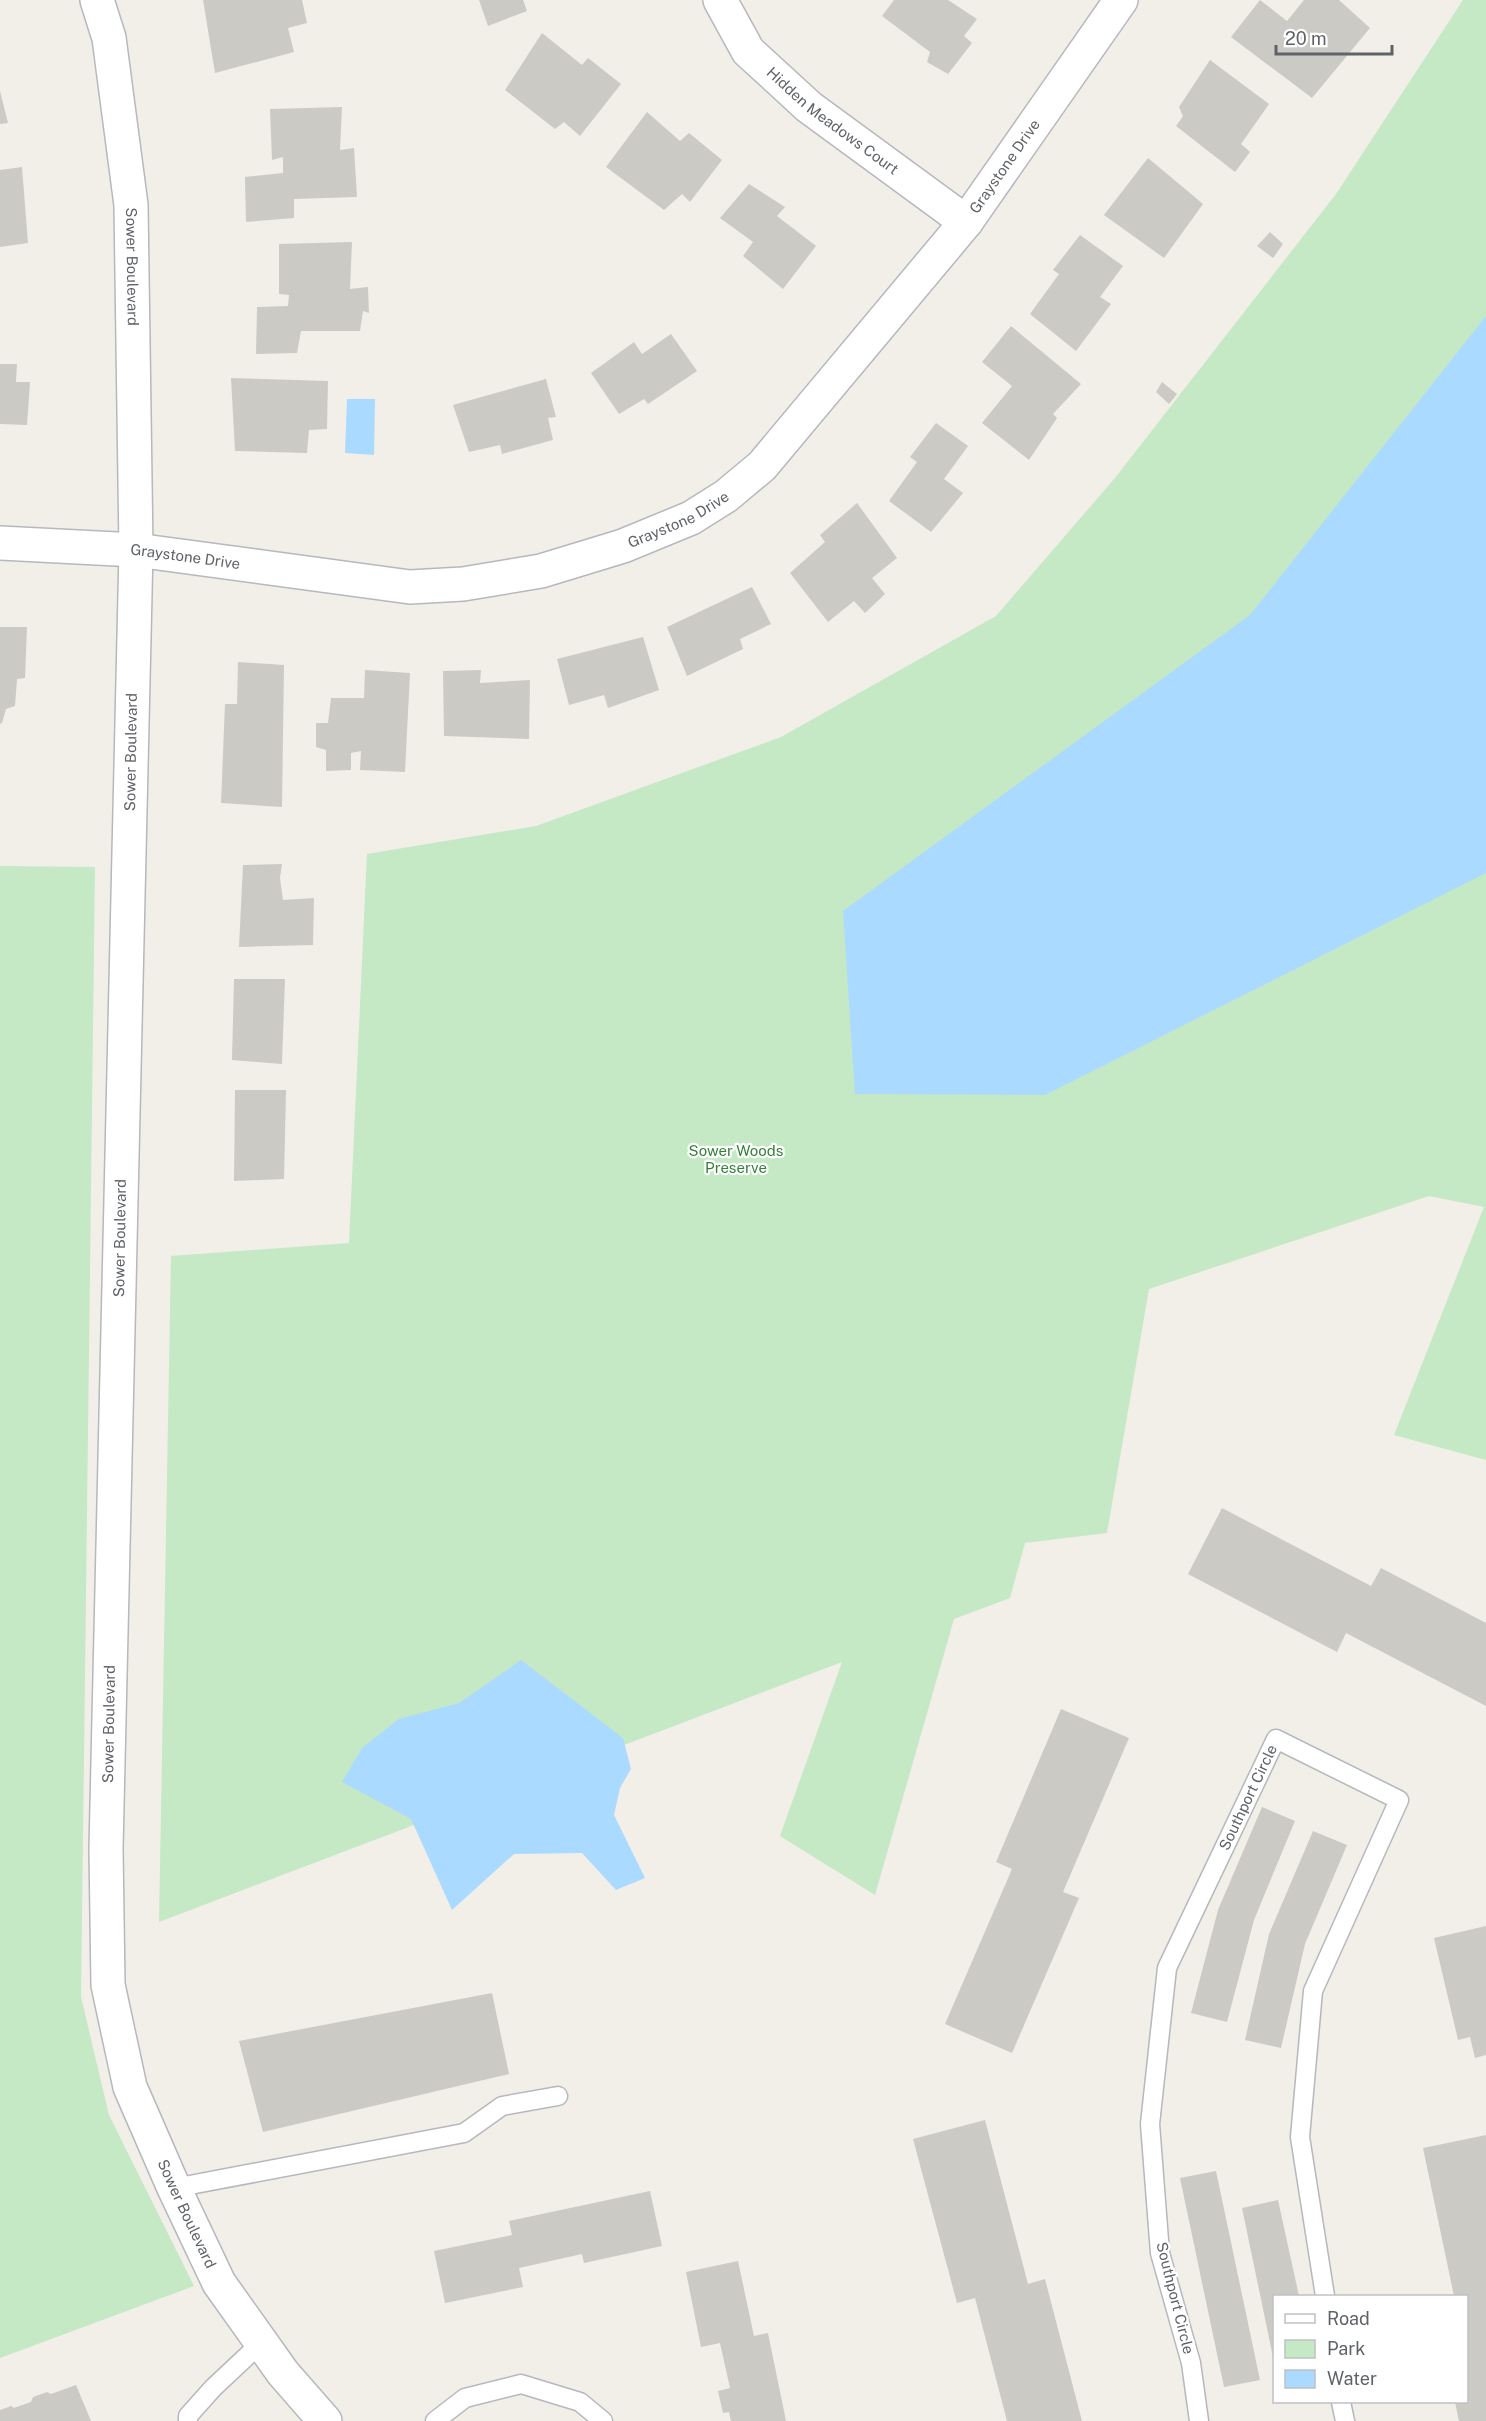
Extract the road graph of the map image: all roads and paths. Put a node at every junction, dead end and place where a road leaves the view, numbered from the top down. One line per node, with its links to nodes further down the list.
1 (97, 0): 6 (street, Sower Boulevard)
2 (720, 0): 4 (street, Hidden Meadows Court)
3 (1122, 0): 4 (street, Graystone Drive)
4 (966, 222): 6 (street, Graystone Drive)
5 (0, 543): 6 (street, Graystone Drive)
6 (136, 550): 8 (street, Sower Boulevard)
7 (558, 2096): 8 (lane)
8 (174, 2188): 10 (street, Sower Boulevard)
9 (1325, 2295): 16 (lane, Southport Circle)
10 (262, 2342): 12 (lane); 13 (street, Sower Boulevard)
11 (1341, 2403): 17 (lane)
12 (188, 2421)
13 (325, 2421)
14 (435, 2421): 15 (lane)
15 (603, 2421)
16 (1199, 2421)
17 (1345, 2421)

